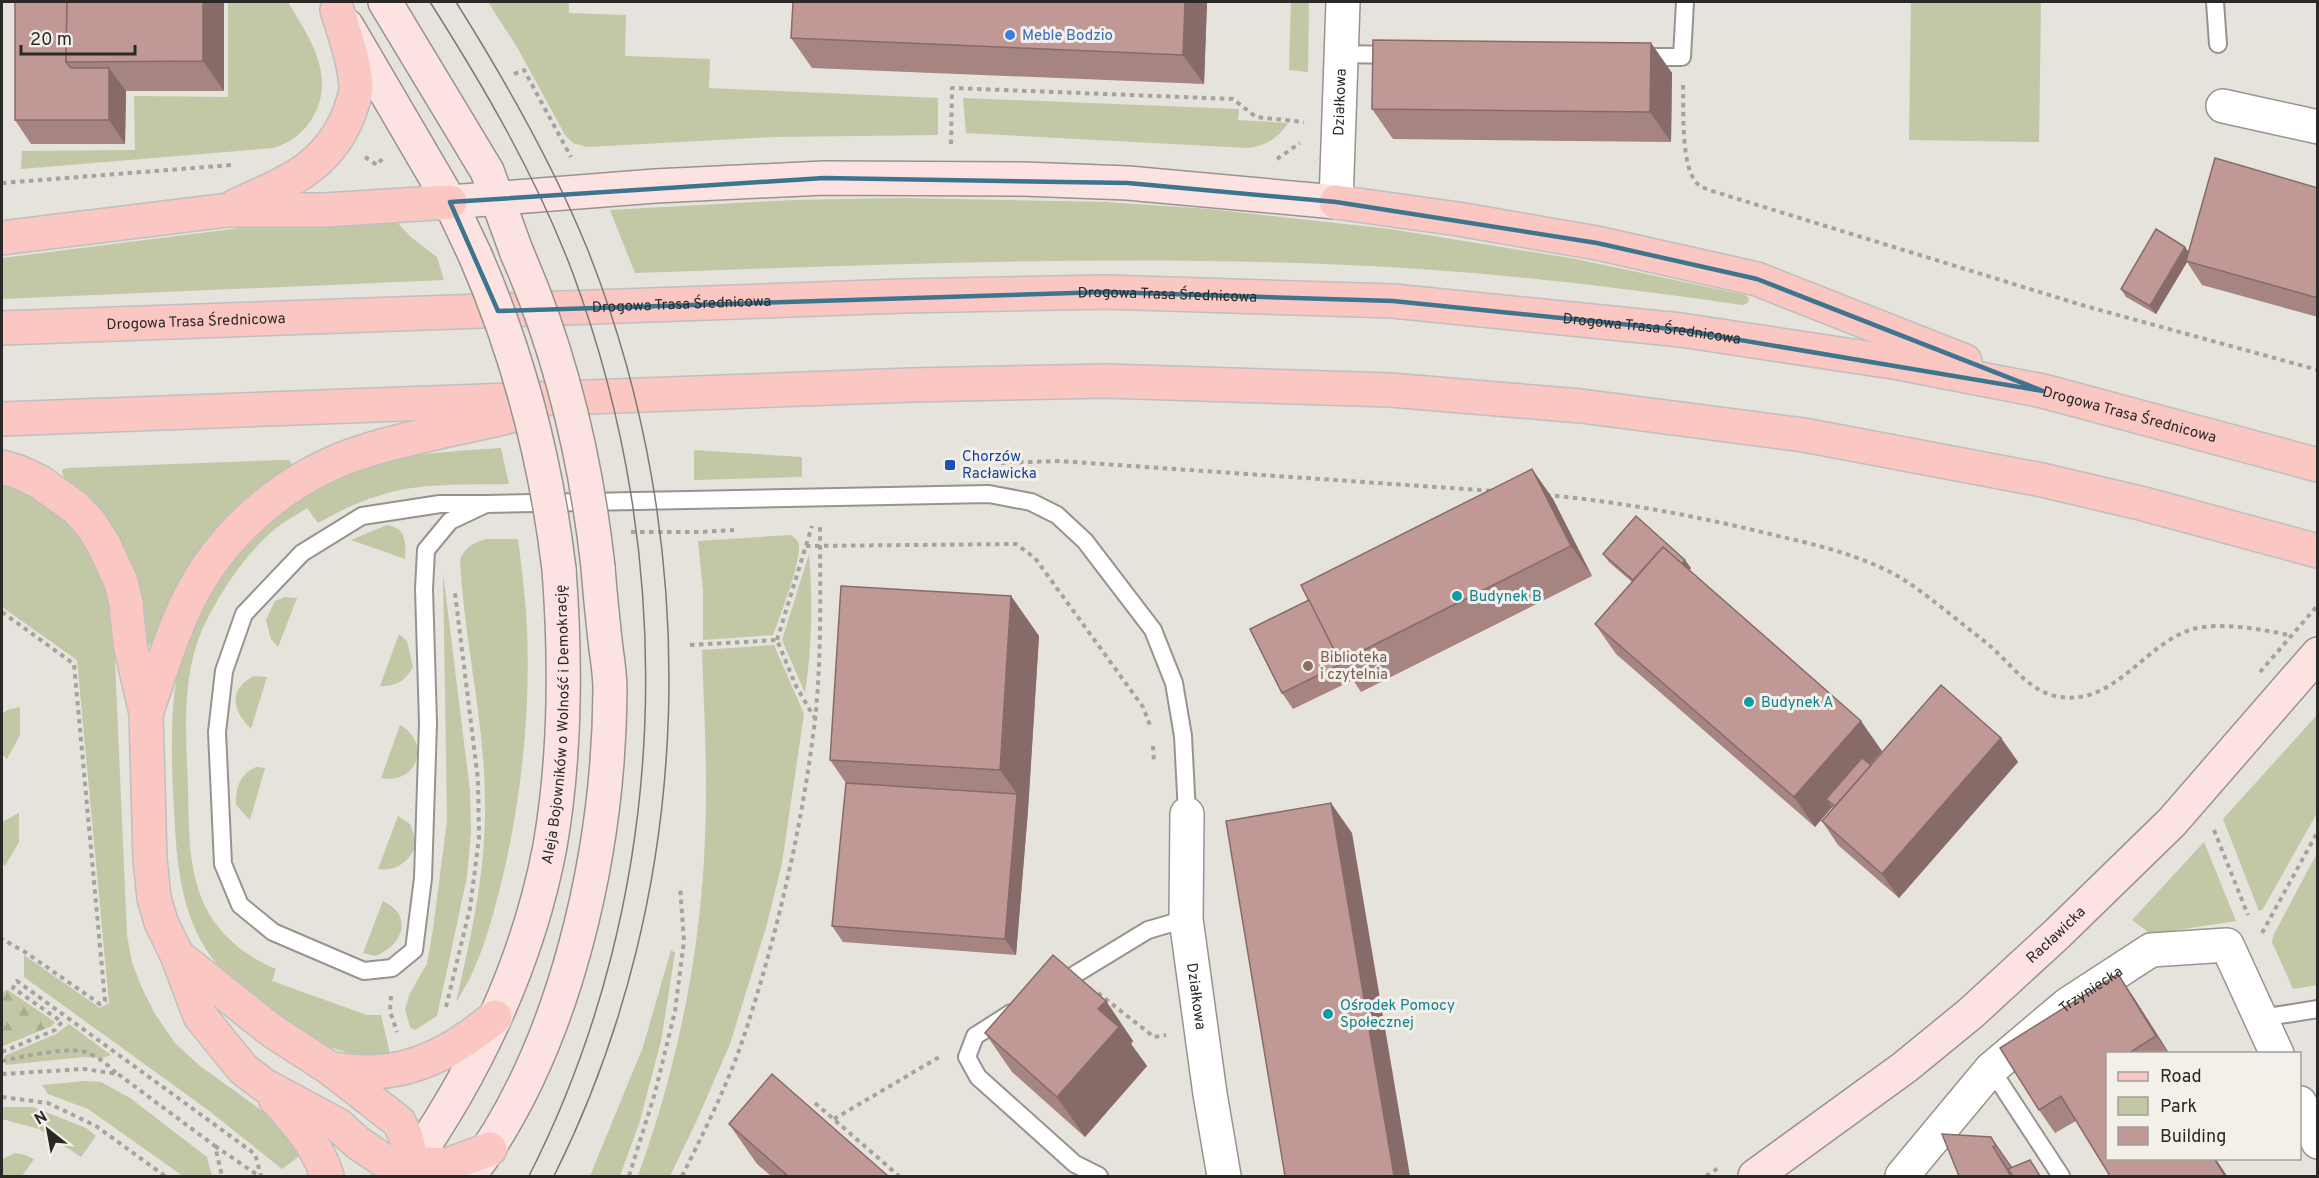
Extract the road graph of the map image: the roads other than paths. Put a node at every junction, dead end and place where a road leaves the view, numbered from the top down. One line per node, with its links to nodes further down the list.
1 (385, 2): 12 (street)
2 (1343, 2): 7 (street, Działkowa)
3 (1685, 2): 9 (lane)
4 (2215, 2): 6 (lane)
5 (335, 6): 13 (street, Aleja Bojowników o Wolność i Demokrację); 15 (main road)
6 (2218, 44)
7 (1343, 54): 8 (lane); 14 (street, Działkowa)
8 (1411, 55)
9 (1623, 57)
10 (2223, 106): 11 (street)
11 (2318, 127)
12 (497, 197): 13 (street); 14 (street); 41 (street, bridge)
13 (450, 202): 15 (main road); 33 (street, Aleja Bojowników o Wolność i Demokrację, bridge)
14 (1336, 202): 18 (main road)
15 (228, 210): 16 (main road)
16 (2, 238)
17 (2, 328): 18 (main road, Drogowa Trasa Średnicowa)
18 (2043, 391): 21 (main road, Drogowa Trasa Średnicowa)
19 (598, 396): 20 (main road); 24 (main road); 26 (main road)
20 (2, 419)
21 (2318, 465)
22 (2, 467): 26 (main road)
23 (486, 504): 23 (lane); 27 (lane)
24 (2318, 551)
25 (2309, 646): 47 (street, Racławicka)
26 (146, 713): 29 (main road)
27 (1187, 814): 28 (street, Działkowa)
28 (1186, 919): 30 (lane); 46 (street, Działkowa)
29 (177, 955): 36 (main road); 38 (main road)
30 (1046, 992)
31 (1027, 1003): 45 (lane)
32 (2318, 1009): 34 (lane)
33 (495, 1017): 36 (main road); 42 (street, Aleja Bojowników o Wolność i Demokrację)
34 (2261, 1018): 35 (street, Trzyniecka); 37 (street, Trzyniecka)
35 (2277, 1052)
36 (331, 1069): 42 (main road)
37 (1991, 1069): 48 (street, Trzyniecka); 49 (lane)
38 (264, 1085): 42 (main road); 43 (main road)
39 (2301, 1105): 40 (street)
40 (2318, 1142)
41 (490, 1149): 42 (main road); 44 (street)
42 (411, 1172)
43 (327, 1176)
44 (469, 1176)
45 (1099, 1176)
46 (1224, 1176)
47 (1755, 1176)
48 (1902, 1176)
49 (2061, 1176)

